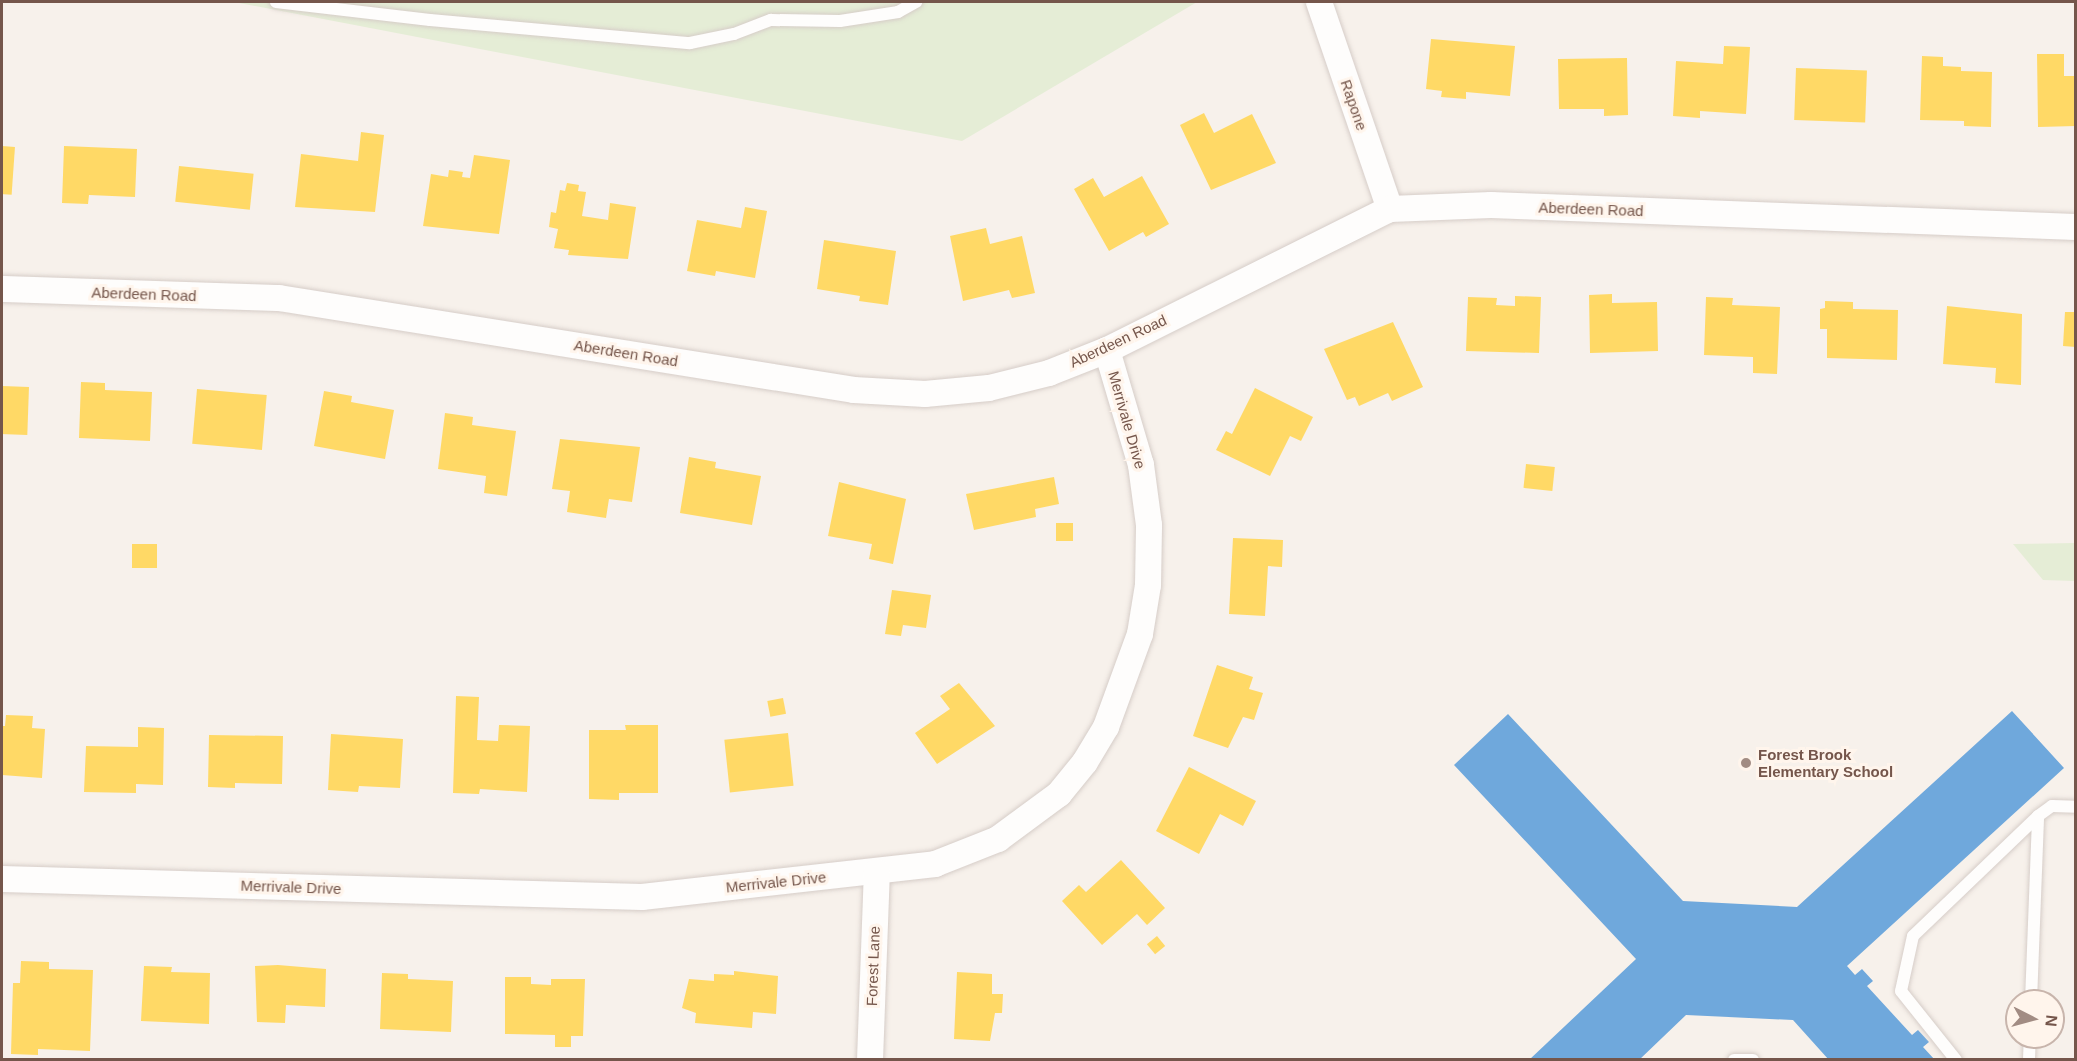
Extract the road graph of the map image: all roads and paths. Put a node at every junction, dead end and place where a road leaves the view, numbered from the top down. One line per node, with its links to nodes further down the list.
1 (276, 2): 2 (lane)
2 (916, 2)
3 (1319, 2): 4 (street, Rapone)
4 (1390, 209): 5 (street, Aberdeen Road); 7 (street, Aberdeen Road)
5 (2076, 227)
6 (2, 289): 7 (street, Aberdeen Road)
7 (1107, 350): 10 (street, Merrivale Drive)
8 (2076, 807): 9 (lane)
9 (2038, 816): 12 (lane); 16 (lane)
10 (877, 872): 11 (street, Merrivale Drive); 13 (street, Forest Lane)
11 (2, 879)
12 (2031, 989)
13 (870, 1059)
14 (1734, 1059): 15 (lane)
15 (1753, 1059)
16 (1956, 1059)

